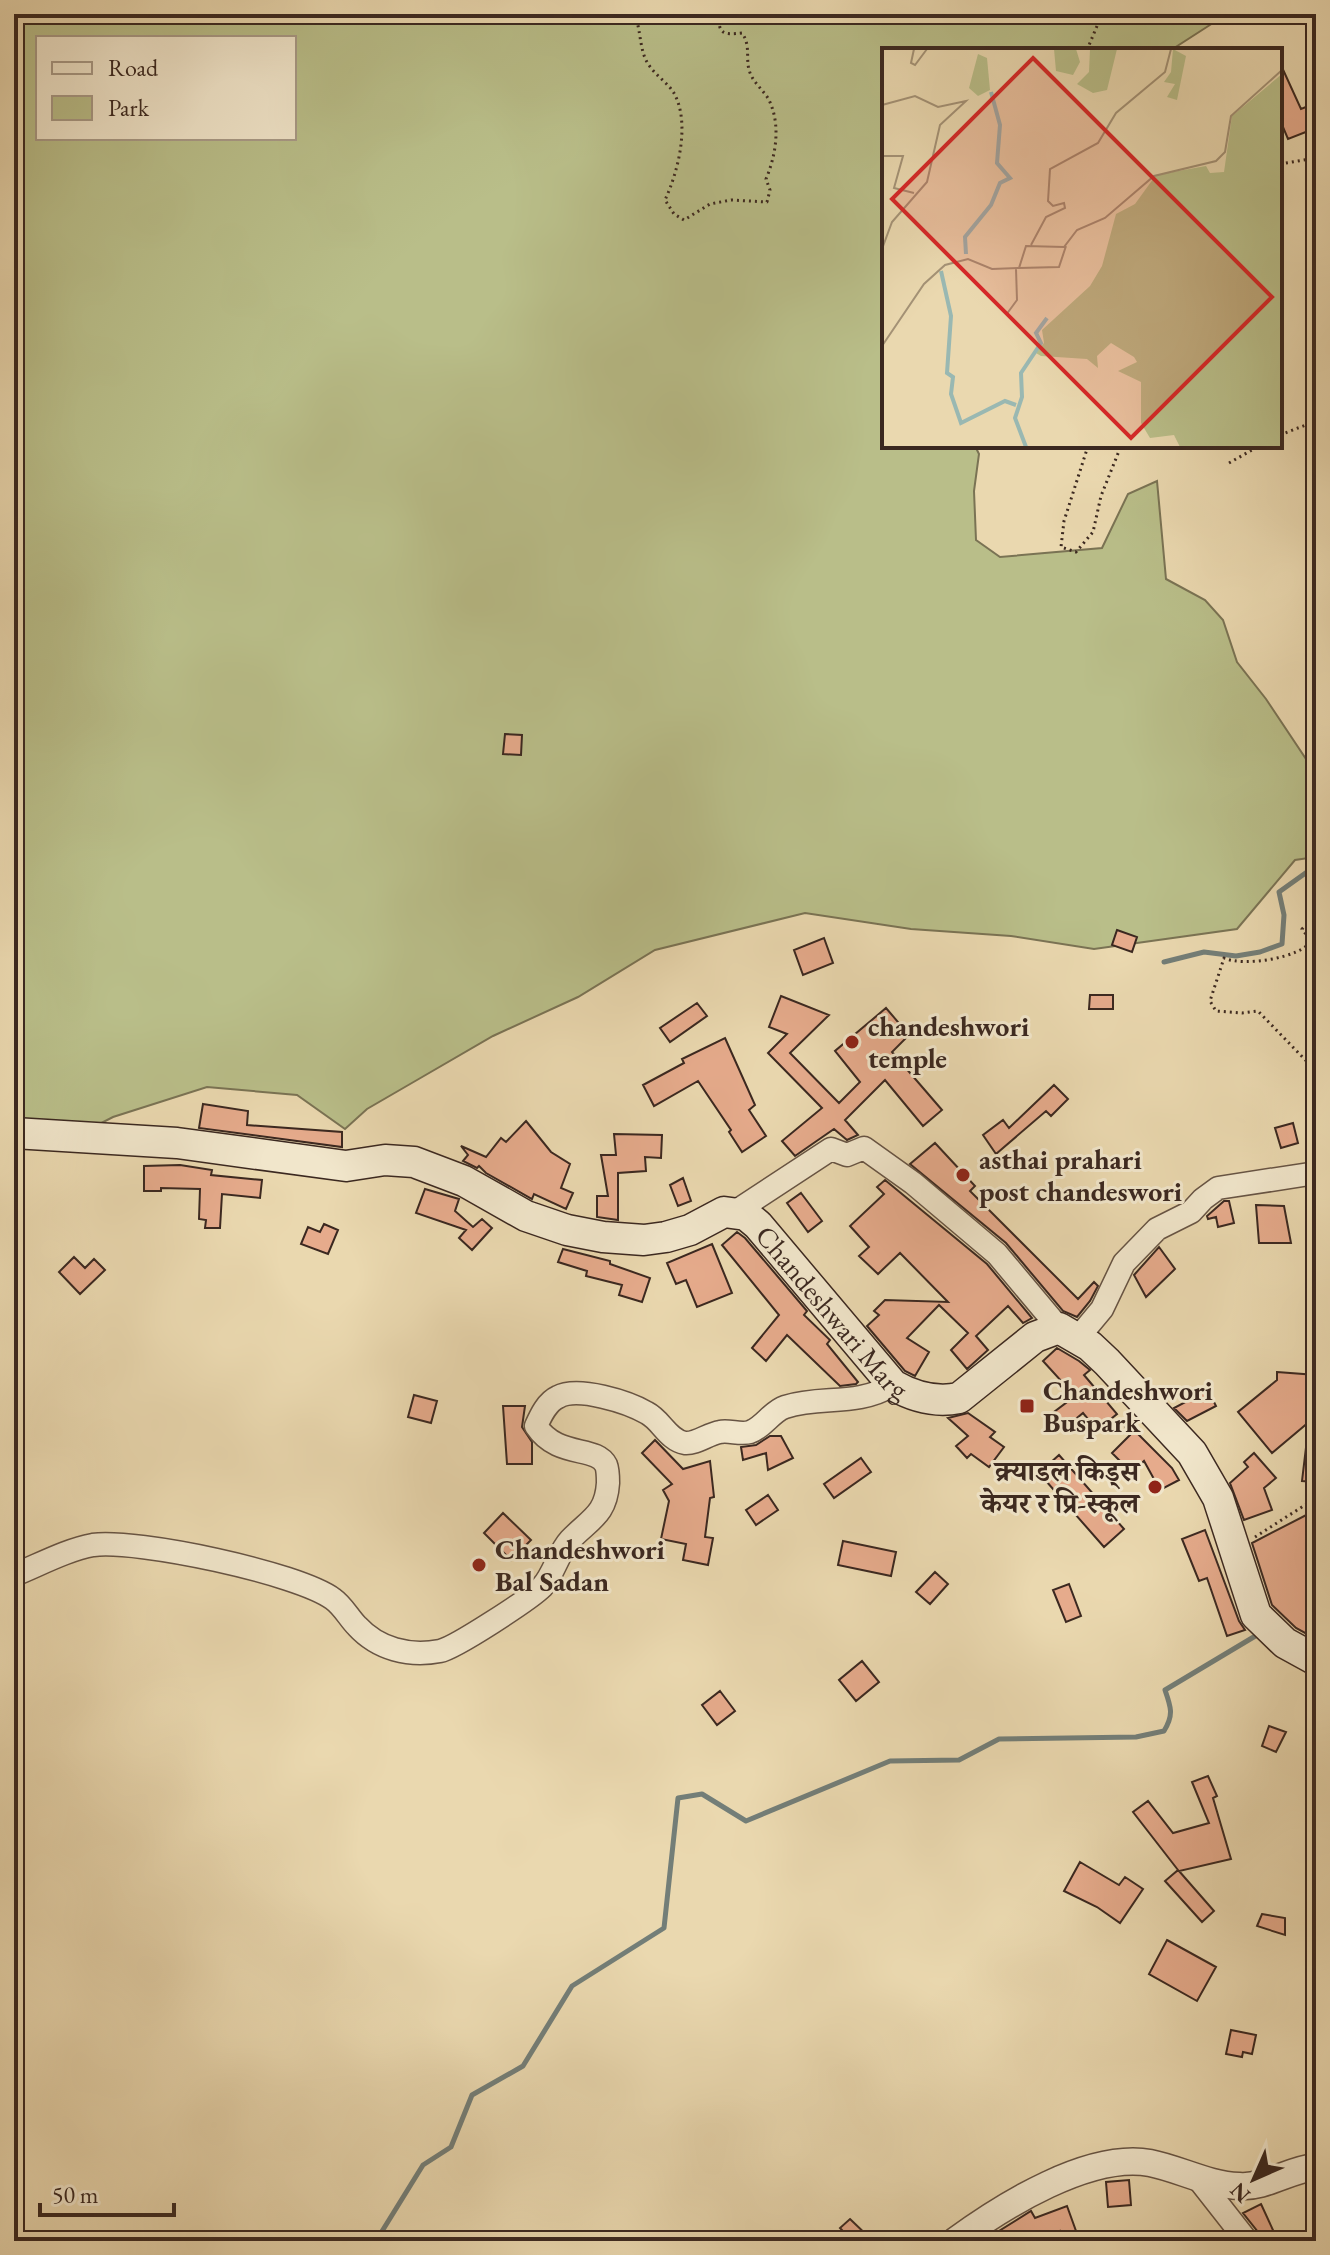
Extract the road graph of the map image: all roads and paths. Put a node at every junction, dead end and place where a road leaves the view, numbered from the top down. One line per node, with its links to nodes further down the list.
1 (634, 14): 2 (path)
2 (719, 14)
3 (1102, 14): 4 (path)
4 (1088, 48)
5 (1316, 158): 6 (path)
6 (1282, 164)
7 (1316, 421): 8 (path)
8 (1282, 434)
9 (1087, 448): 10 (path)
10 (1120, 448)
11 (1255, 448): 12 (path)
12 (1229, 463)
13 (1316, 915): 14 (path)
14 (1316, 1071)
15 (14, 1133): 17 (main road, Chandeshwari Marg)
16 (1316, 1173): 18 (street)
17 (735, 1212): 18 (street); 19 (main road, Chandeshwari Marg)
18 (1068, 1334): 19 (main road, Chandeshwari Marg); 21 (main road)
19 (893, 1385): 22 (street)
20 (1316, 1498): 21 (path)
21 (1234, 1551): 23 (main road)
22 (14, 1575)
23 (1316, 1660)
24 (1316, 2021): 25 (path)
25 (1316, 2047)
26 (1316, 2167): 27 (street)
27 (1196, 2176): 28 (street); 29 (street)
28 (955, 2241)
29 (1247, 2241)

